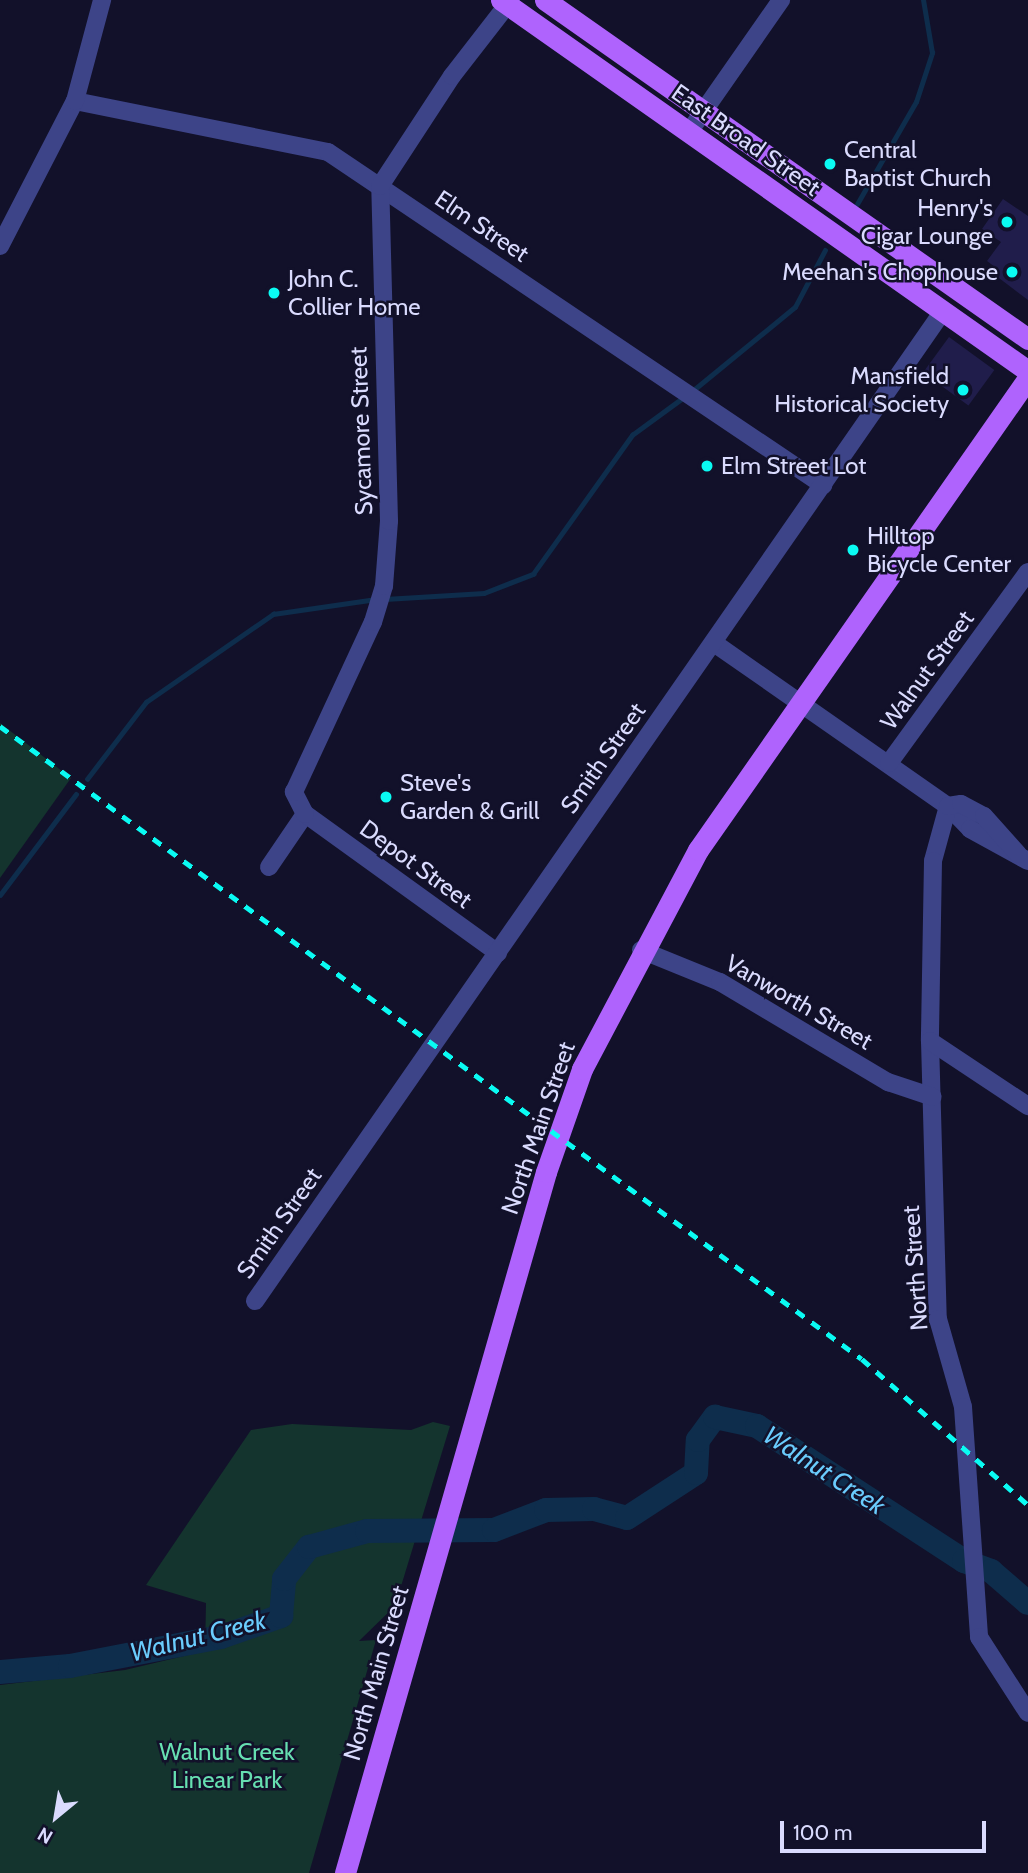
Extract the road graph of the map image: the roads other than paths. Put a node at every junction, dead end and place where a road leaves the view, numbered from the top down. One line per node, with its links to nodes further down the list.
1 (102, 0): 5 (street)
2 (545, 0): 6 (main road, East Broad Street)
3 (780, 0): 6 (street)
4 (506, 2): 7 (main road, East Broad Street); 8 (street)
5 (75, 101): 8 (street, Elm Street); 11 (street)
6 (704, 113): 7 (street); 9 (main road, East Broad Street)
7 (689, 132): 10 (main road, East Broad Street)
8 (380, 186): 18 (street, Elm Street); 24 (street, Sycamore Street)
9 (812, 189): 10 (main road); 12 (main road, East Broad Street)
10 (798, 209): 13 (main road, East Broad Street)
11 (0, 246)
12 (894, 247): 13 (main road); 15 (main road, East Broad Street)
13 (880, 266): 14 (main road, East Broad Street)
14 (943, 311): 16 (main road, East Broad Street); 18 (street, Smith Street)
15 (1028, 340)
16 (1028, 372)
17 (1028, 379): 21 (main road, North Main Street)
18 (822, 485): 20 (street, Smith Street)
19 (1028, 572): 22 (street, Walnut Street)
20 (714, 643): 21 (street); 28 (street, Smith Street)
21 (798, 700): 22 (street); 27 (main road, North Main Street)
22 (889, 763): 23 (street)
23 (948, 806): 25 (street); 29 (street, North Street)
24 (305, 814): 26 (street); 28 (street, Depot Street)
25 (1025, 852)
26 (270, 867)
27 (641, 950): 30 (street, Vanworth Street); 34 (main road, North Main Street)
28 (498, 953): 32 (street, Smith Street)
29 (930, 1041): 30 (street, North Street); 31 (street)
30 (933, 1097): 33 (street, North Street)
31 (1028, 1106)
32 (255, 1301)
33 (1028, 1713)
34 (345, 1873)

